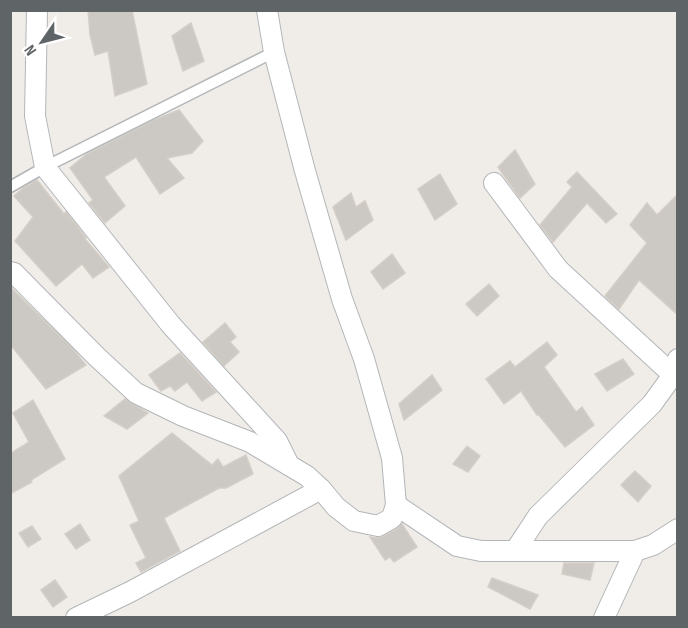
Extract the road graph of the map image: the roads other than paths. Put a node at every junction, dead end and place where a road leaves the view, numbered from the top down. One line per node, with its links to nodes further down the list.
1 (37, 10): 4 (street)
2 (267, 10): 3 (street)
3 (274, 52): 4 (lane); 11 (street)
4 (45, 167): 6 (lane); 9 (street)
5 (494, 183): 8 (street)
6 (10, 188)
7 (10, 272): 9 (street)
8 (676, 370): 13 (street)
9 (289, 465): 10 (street)
10 (321, 489): 11 (street); 15 (street)
11 (396, 505): 13 (street)
12 (678, 529): 14 (street)
13 (515, 551): 14 (street)
14 (635, 551): 16 (street)
15 (76, 618)
16 (604, 618)

